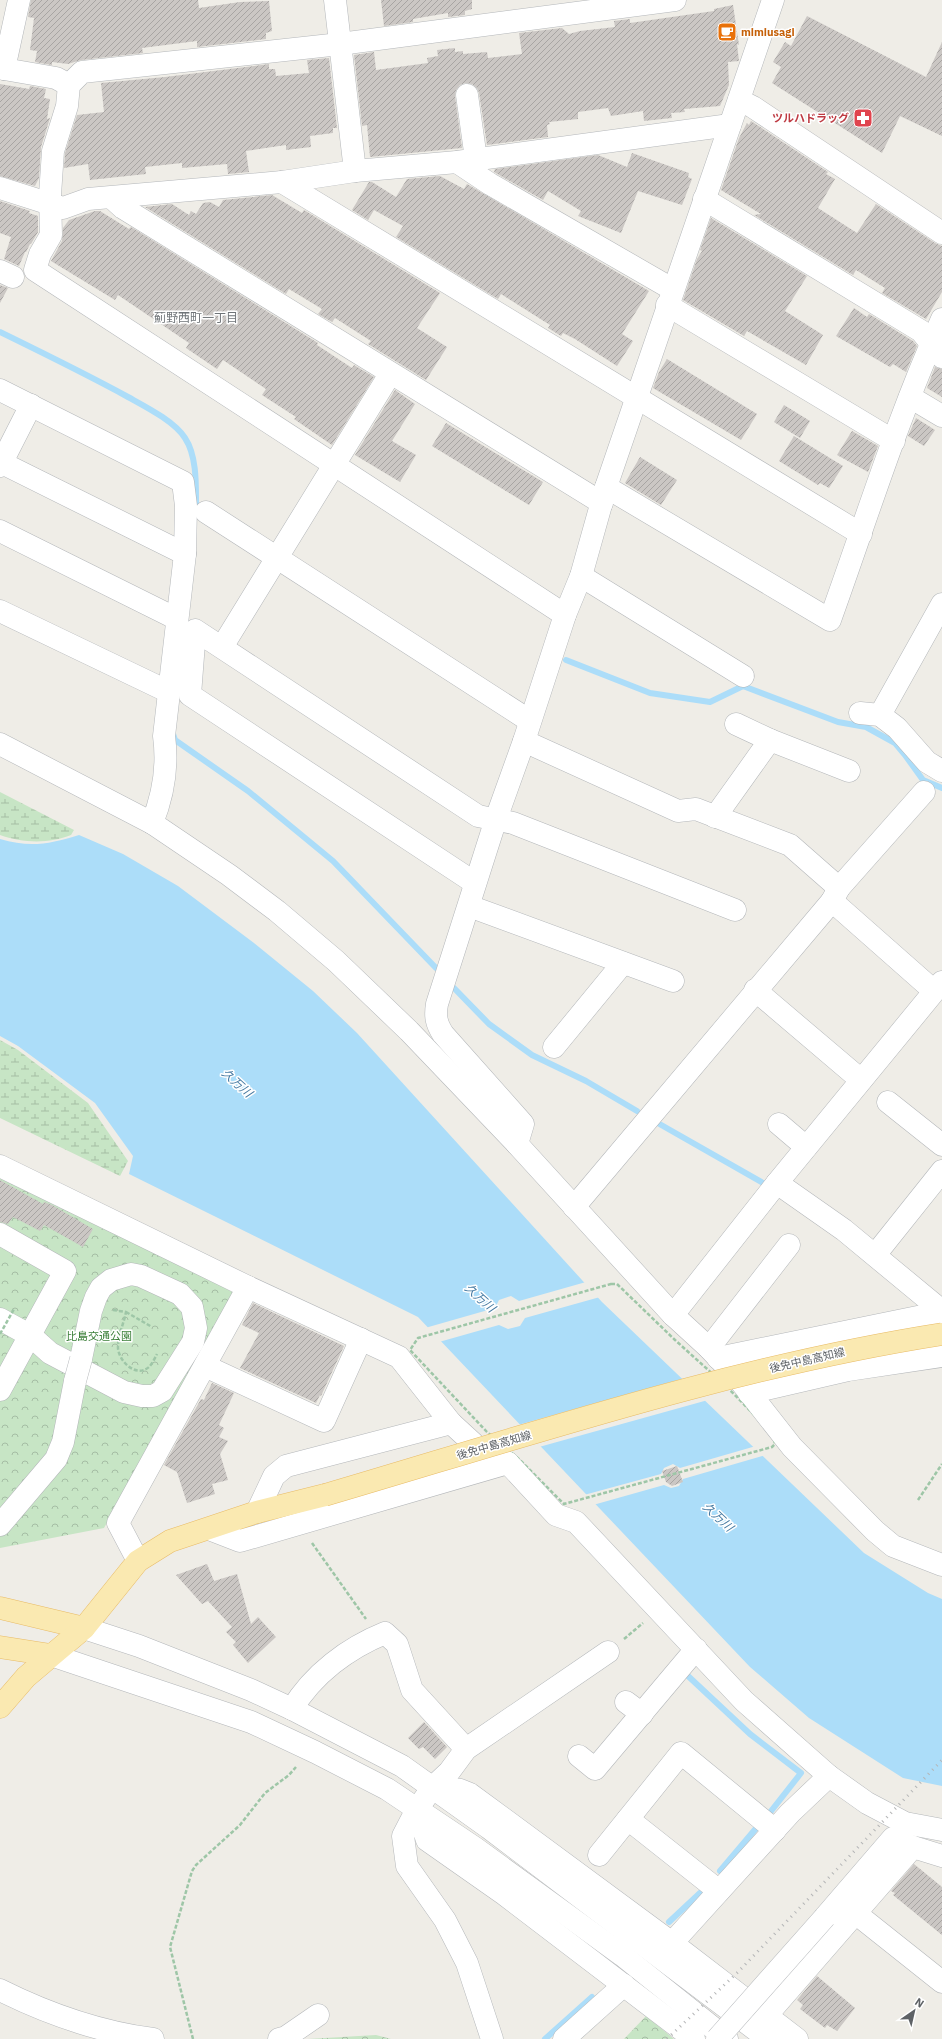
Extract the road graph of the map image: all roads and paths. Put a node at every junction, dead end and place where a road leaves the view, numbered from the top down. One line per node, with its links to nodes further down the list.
1 (19, 0): 7 (street)
2 (335, 0): 6 (street)
3 (675, 0): 5 (street)
4 (773, 0): 10 (street)
5 (592, 5): 6 (street)
6 (340, 44): 8 (street); 13 (street)
7 (2, 69): 8 (street)
8 (69, 85): 18 (street)
9 (467, 95): 12 (street)
10 (739, 100): 11 (street); 19 (street)
11 (730, 125): 12 (street); 17 (street)
12 (466, 160): 13 (street); 20 (street)
13 (354, 172): 14 (street)
14 (282, 182): 16 (street); 25 (street)
15 (0, 188): 18 (street)
16 (112, 198): 18 (street); 23 (street)
17 (704, 199): 20 (street); 22 (street)
18 (50, 205): 31 (street)
19 (942, 232)
20 (670, 297): 25 (street); 29 (street)
21 (942, 319): 22 (street)
22 (936, 351): 26 (street)
23 (390, 374): 31 (street); 32 (street)
24 (0, 390): 27 (street)
25 (636, 396): 32 (street); 35 (street)
26 (910, 397): 28 (street); 29 (street)
27 (30, 405): 30 (street); 36 (street)
28 (942, 416)
29 (894, 441): 35 (street)
30 (1, 464): 36 (street)
31 (335, 464): 37 (street); 41 (street)
32 (604, 495): 35 (street); 38 (street)
33 (206, 512): 37 (street)
34 (0, 531): 42 (street)
35 (861, 534)
36 (184, 554): 42 (street)
37 (278, 557): 43 (street); 47 (street)
38 (581, 576): 41 (street); 44 (street)
39 (942, 604): 51 (street)
40 (0, 611): 45 (street)
41 (565, 615): 47 (street)
42 (177, 619): 45 (street)
43 (222, 647): 54 (street); 56 (street)
44 (743, 676)
45 (168, 692): 55 (street)
46 (736, 724): 48 (street)
47 (527, 731): 53 (street); 54 (street)
48 (770, 740): 50 (street); 53 (street)
49 (0, 744): 55 (street)
50 (849, 771)
51 (942, 771)
52 (924, 792): 57 (street)
53 (716, 817): 57 (street)
54 (496, 819): 56 (street); 59 (street)
55 (152, 823): 68 (street)
56 (475, 883): 58 (street)
57 (835, 894): 62 (street); 63 (street)
58 (469, 906): 60 (street); 68 (street)
59 (735, 910)
60 (623, 962): 61 (street); 64 (street)
61 (673, 981)
62 (938, 986): 65 (street)
63 (755, 990): 65 (street); 74 (street)
64 (554, 1047)
65 (861, 1080): 70 (street)
66 (888, 1102): 69 (street)
67 (779, 1124): 70 (street)
68 (517, 1144): 74 (street)
69 (942, 1145)
70 (806, 1148): 73 (street)
71 (0, 1166): 79 (street)
72 (942, 1171): 77 (street)
73 (777, 1183): 77 (street); 84 (street)
74 (574, 1207): 84 (street)
75 (0, 1234): 90 (street)
76 (789, 1245): 91 (street)
77 (875, 1255): 80 (street)
78 (611, 1284): 88 (path)
79 (248, 1287): 89 (street); 94 (street)
80 (941, 1307): 91 (street)
81 (107, 1308): 82 (path)
82 (126, 1312): 85 (path); 92 (path)
83 (7, 1314): 86 (path, bridge); 90 (street)
84 (673, 1315): 91 (street)
85 (152, 1327)
86 (0, 1334): 90 (street)
87 (942, 1334): 103 (main road, 後免中島高知線, bridge)
88 (418, 1338)
89 (361, 1339): 94 (street); 97 (street)
90 (27, 1342): 96 (street); 105 (street, bridge)
91 (713, 1353): 95 (street)
92 (157, 1354)
93 (942, 1356): 95 (street)
94 (205, 1366): 107 (street)
95 (739, 1387): 108 (street)
96 (0, 1390)
97 (451, 1423): 99 (street); 103 (street)
98 (774, 1436): 102 (path)
99 (508, 1463): 104 (street); 114 (street)
100 (942, 1464): 101 (path)
101 (918, 1500)
102 (564, 1504)
103 (257, 1512): 106 (main road, 後免中島高知線)
104 (300, 1524): 106 (street); 112 (path)
105 (0, 1525)
106 (209, 1529): 107 (main road, 後免中島高知線)
107 (138, 1561): 111 (main road, 後免中島高知線)
108 (942, 1565)
109 (0, 1608): 111 (main road)
110 (648, 1618): 115 (path)
111 (84, 1628): 116 (main road, 後免中島高知線); 118 (street)
112 (378, 1636): 118 (street); 119 (street)
113 (0, 1648): 116 (main road)
114 (696, 1649): 120 (street); 122 (street)
115 (608, 1652): 119 (street)
116 (51, 1655): 117 (main road, 後免中島高知線); 124 (street)
117 (0, 1707)
118 (292, 1709): 123 (street)
119 (466, 1749): 123 (street)
120 (579, 1756)
121 (299, 1763): 140 (path)
122 (828, 1776): 126 (street); 127 (street)
123 (433, 1787): 124 (street); 133 (street); 147 (street)
124 (417, 1809): 135 (street); 142 (street); 146 (street)
125 (628, 1819): 126 (street); 129 (street); 131 (street)
126 (775, 1830): 131 (street)
127 (942, 1830)
128 (913, 1847): 130 (street); 132 (street); 145 (street, bridge)
129 (599, 1855)
130 (942, 1856)
131 (719, 1891): 133 (street)
132 (854, 1912): 134 (street); 138 (street)
133 (672, 1943): 138 (street)
134 (942, 1982)
135 (624, 1985): 143 (street); 144 (street)
136 (0, 1990): 139 (street)
137 (318, 2015): 141 (street)
138 (766, 2016): 148 (street)
139 (153, 2039)
140 (193, 2039)
141 (279, 2039)
142 (492, 2039)
143 (564, 2039)
144 (694, 2039)
145 (718, 2039)
146 (727, 2039)
147 (768, 2039)
148 (797, 2039)

